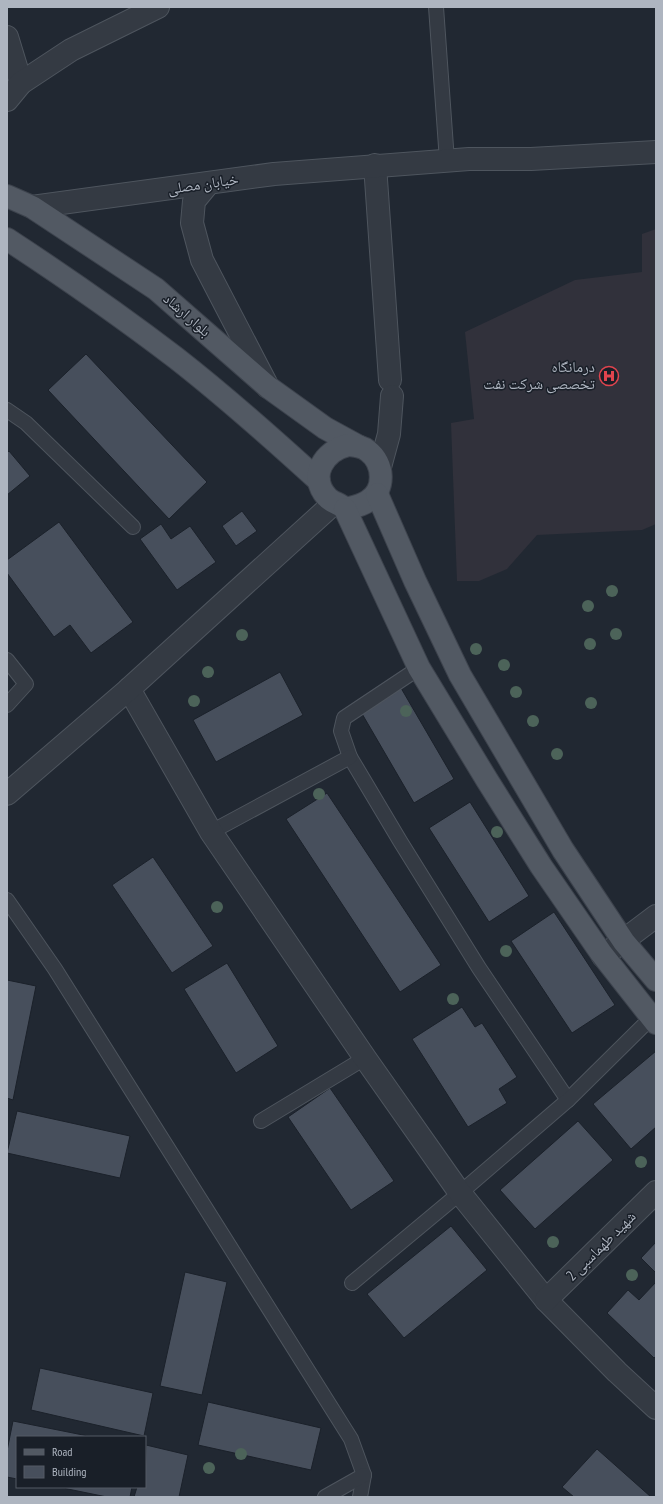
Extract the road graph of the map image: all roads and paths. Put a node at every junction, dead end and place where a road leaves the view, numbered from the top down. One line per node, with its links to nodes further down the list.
1 (158, 7): 4 (street)
2 (436, 7): 7 (lane)
3 (7, 37): 4 (street)
4 (21, 83): 5 (street)
5 (7, 100)
6 (656, 152): 7 (street, خیابان مصلی)
7 (447, 161): 8 (street, خیابان مصلی)
8 (375, 166): 9 (street, خیابان مصلی); 16 (street)
9 (208, 184): 11 (street, خیابان مصلی); 13 (street)
10 (7, 196): 11 (main road, بلوار ارشاد)
11 (32, 207): 13 (main road, بلوار ارشاد)
12 (9, 245): 17 (main road)
13 (268, 387): 15 (main road, بلوار ارشاد)
14 (7, 410): 20 (lane)
15 (358, 446): 16 (main road); 17 (main road)
16 (380, 467): 18 (main road)
17 (319, 481): 19 (main road)
18 (377, 494): 19 (main road); 30 (main road)
19 (340, 506): 22 (main road); 23 (street)
20 (133, 527)
21 (7, 660): 24 (lane)
22 (419, 668): 25 (lane); 31 (main road)
23 (129, 689): 26 (street); 27 (street)
24 (7, 705)
25 (350, 757): 27 (lane); 35 (lane)
26 (7, 794)
27 (212, 832): 34 (street)
28 (7, 900): 42 (lane)
29 (656, 916): 30 (street)
30 (624, 942): 31 (street); 32 (main road)
31 (603, 956): 33 (main road)
32 (656, 980)
33 (654, 1020): 35 (lane)
34 (365, 1058): 36 (lane); 38 (street)
35 (568, 1100): 38 (lane)
36 (261, 1120)
37 (656, 1192): 40 (street, شهید طهماسبی 2)
38 (460, 1193): 39 (lane); 40 (street)
39 (352, 1282)
40 (546, 1300): 41 (street)
41 (656, 1408)
42 (364, 1476): 43 (lane); 44 (lane)
43 (325, 1497)
44 (360, 1497)

